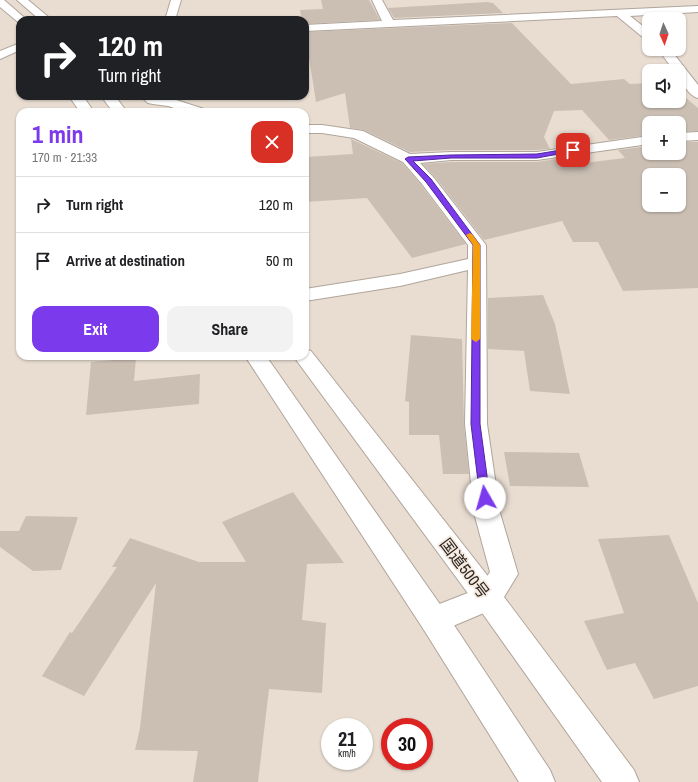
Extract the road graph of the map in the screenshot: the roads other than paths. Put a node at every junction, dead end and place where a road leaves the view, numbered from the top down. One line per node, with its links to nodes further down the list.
1 (22, 0): 8 (main road)
2 (176, 0): 9 (main road)
3 (377, 0): 10 (main road)
4 (0, 2): 7 (main road)
5 (698, 9): 6 (main road)
6 (620, 13): 10 (main road); 12 (main road)
7 (17, 16)
8 (42, 16)
9 (171, 16)
10 (389, 24): 11 (main road)
11 (309, 28)
12 (642, 31)
13 (7, 38): 14 (main road)
14 (16, 39)
15 (16, 48): 16 (main road)
16 (0, 55)
17 (669, 56): 18 (main road)
18 (698, 94)
19 (153, 100): 20 (main road)
20 (187, 108)
21 (309, 129): 25 (main road)
22 (698, 136): 23 (main road)
23 (686, 137)
24 (642, 141): 25 (main road)
25 (408, 159): 26 (main road)
26 (476, 263): 27 (main road); 30 (main road)
27 (309, 295)
28 (259, 360): 31 (main road)
29 (307, 360): 30 (main road, 国道500号)
30 (488, 598): 31 (main road); 33 (main road, 国道500号)
31 (434, 620): 32 (main road)
32 (538, 782)
33 (622, 782)

